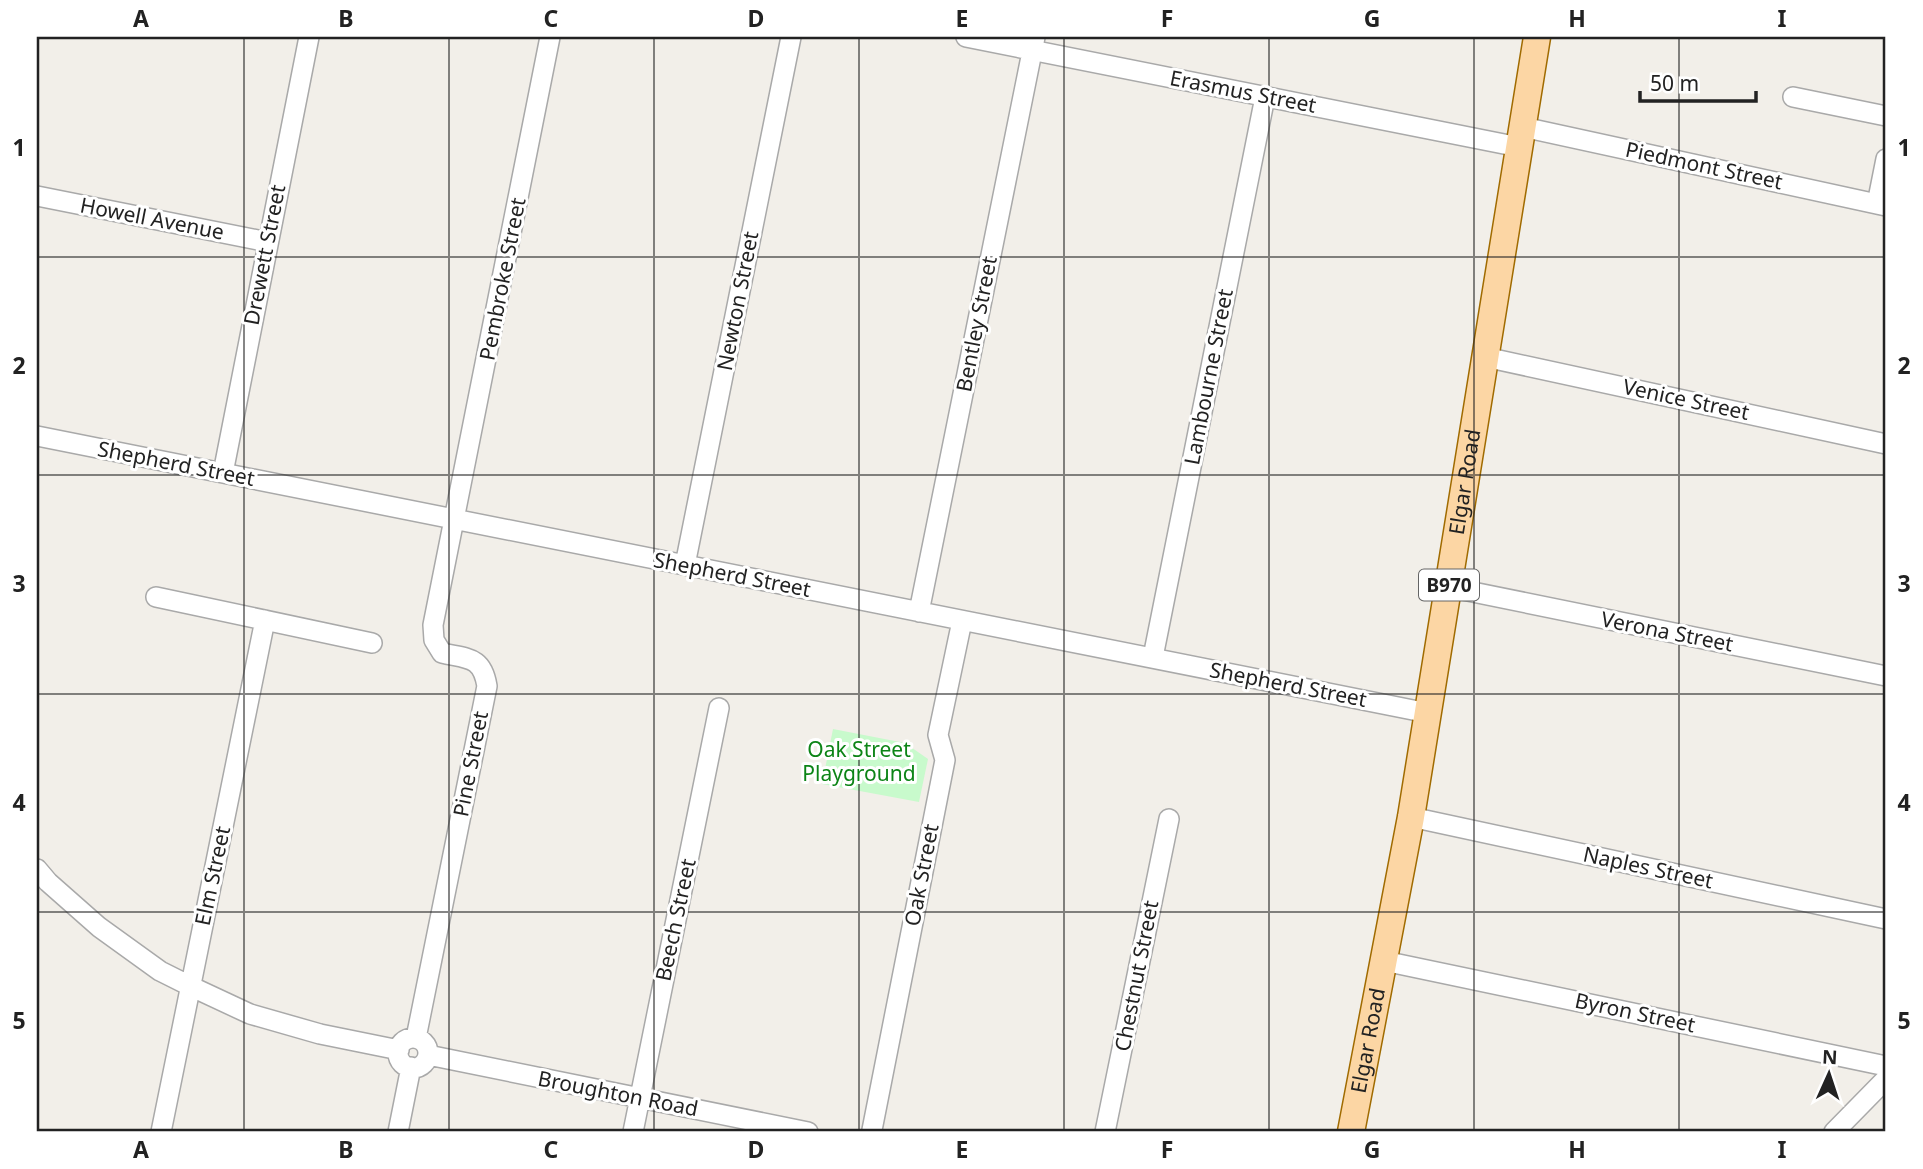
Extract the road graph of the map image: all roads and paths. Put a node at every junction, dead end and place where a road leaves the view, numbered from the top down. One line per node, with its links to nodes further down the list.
1 (309, 37): 14 (street, Drewett Street)
2 (550, 37): 19 (street, Pembroke Street)
3 (791, 37): 20 (street, Newton Street)
4 (967, 37): 6 (street, Erasmus Street)
5 (1537, 37): 10 (main road, Elgar Road / B970)
6 (1034, 43): 7 (street, Erasmus Street); 23 (street, Bentley Street)
7 (1265, 97): 10 (street, Erasmus Street); 27 (street, Lambourne Street)
8 (1793, 97): 9 (street)
9 (1886, 116)
10 (1521, 137): 13 (street, Piedmont Street); 15 (main road, Elgar Road / B970)
11 (1886, 159): 13 (street)
12 (37, 196): 14 (street, Howell Avenue)
13 (1882, 205)
14 (268, 242): 18 (street, Drewett Street)
15 (1485, 357): 17 (street, Venice Street); 21 (main road, Elgar Road / B970)
16 (37, 436): 18 (street, Shepherd Street)
17 (1886, 444)
18 (223, 473): 19 (street, Shepherd Street)
19 (455, 520): 20 (street, Shepherd Street); 37 (street, Pine Street)
20 (685, 565): 23 (street, Shepherd Street)
21 (1448, 587): 28 (street, Verona Street); 30 (main road, Elgar Road / B970)
22 (156, 597): 24 (street)
23 (919, 612): 25 (street, Shepherd Street)
24 (265, 620): 26 (street); 36 (street, Elm Street)
25 (962, 621): 27 (street, Shepherd Street); 44 (street, Oak Street)
26 (372, 643)
27 (1153, 657): 30 (street, Shepherd Street)
28 (1886, 676)
29 (719, 708): 43 (street, Beech Street)
30 (1428, 713): 31 (main road, Elgar Road / B970)
31 (1411, 817): 34 (street, Naples Street); 35 (main road, Elgar Road / B970)
32 (1169, 819): 49 (street, Chestnut Street)
33 (37, 869): 36 (street)
34 (1886, 919)
35 (1384, 961): 40 (street, Byron Street); 50 (main road, Elgar Road / B970)
36 (190, 986): 38 (street); 45 (street, Elm Street)
37 (416, 1038): 38 (street); 39 (street)
38 (399, 1050): 41 (street)
39 (428, 1055): 41 (street); 43 (street, Broughton Road)
40 (1886, 1066)
41 (411, 1067): 46 (street)
42 (1886, 1079): 51 (street)
43 (640, 1098): 47 (street, Beech Street); 48 (street, Broughton Road)
44 (870, 1131)
45 (161, 1132)
46 (398, 1132)
47 (633, 1132)
48 (807, 1132)
49 (1105, 1132)
50 (1351, 1132)
51 (1833, 1132)

